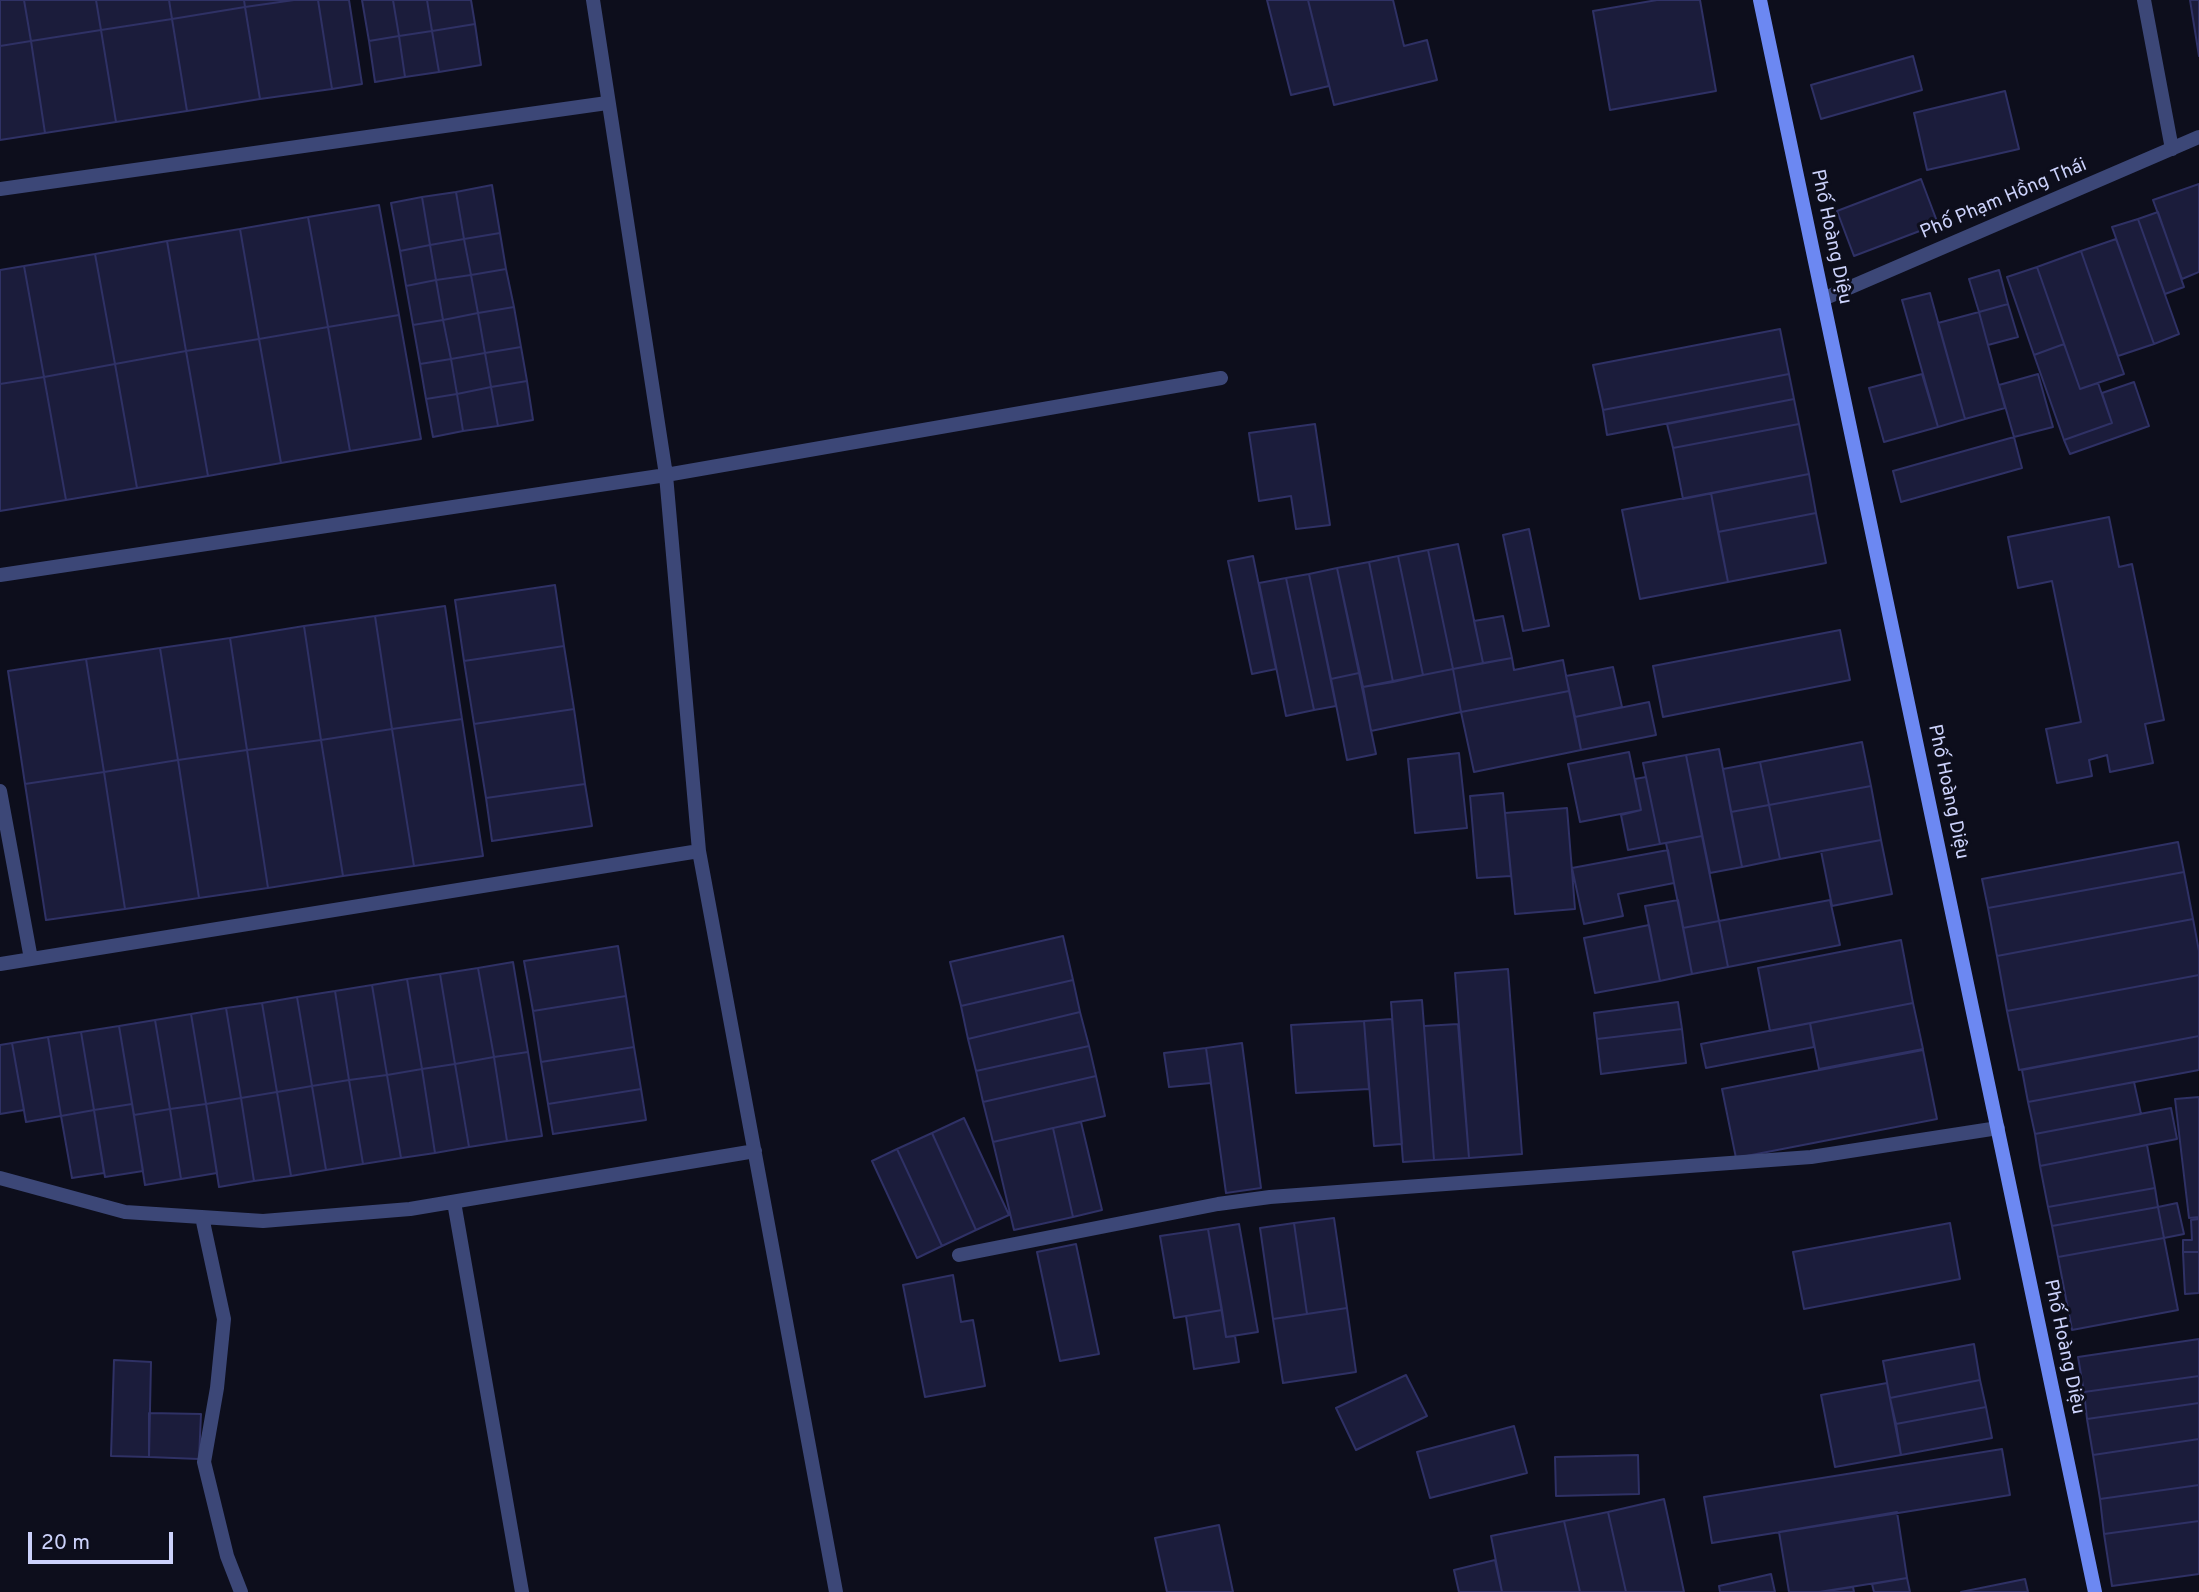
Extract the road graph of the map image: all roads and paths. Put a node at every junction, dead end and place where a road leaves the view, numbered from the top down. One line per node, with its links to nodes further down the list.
1 (593, 0): 4 (street)
2 (1760, 0): 8 (main road, Phố Hoàng Diệu)
3 (2144, 0): 6 (street)
4 (607, 103): 7 (street); 10 (street)
5 (2199, 137): 6 (street, Phố Phạm Hồng Thái)
6 (2172, 149): 8 (street, Phố Phạm Hồng Thái)
7 (0, 189)
8 (1823, 299): 16 (main road, Phố Hoàng Diệu)
9 (1221, 379): 10 (street)
10 (666, 475): 11 (street); 13 (street)
11 (0, 575)
12 (0, 791): 14 (street)
13 (699, 851): 14 (street); 17 (street)
14 (31, 959): 15 (street)
15 (0, 964)
16 (1998, 1128): 21 (street); 25 (main road, Phố Hoàng Diệu)
17 (755, 1151): 19 (street); 24 (street)
18 (0, 1178): 20 (street)
19 (454, 1202): 20 (street); 23 (street)
20 (202, 1217): 22 (street)
21 (959, 1255)
22 (241, 1592)
23 (522, 1592)
24 (836, 1592)
25 (2095, 1592)

